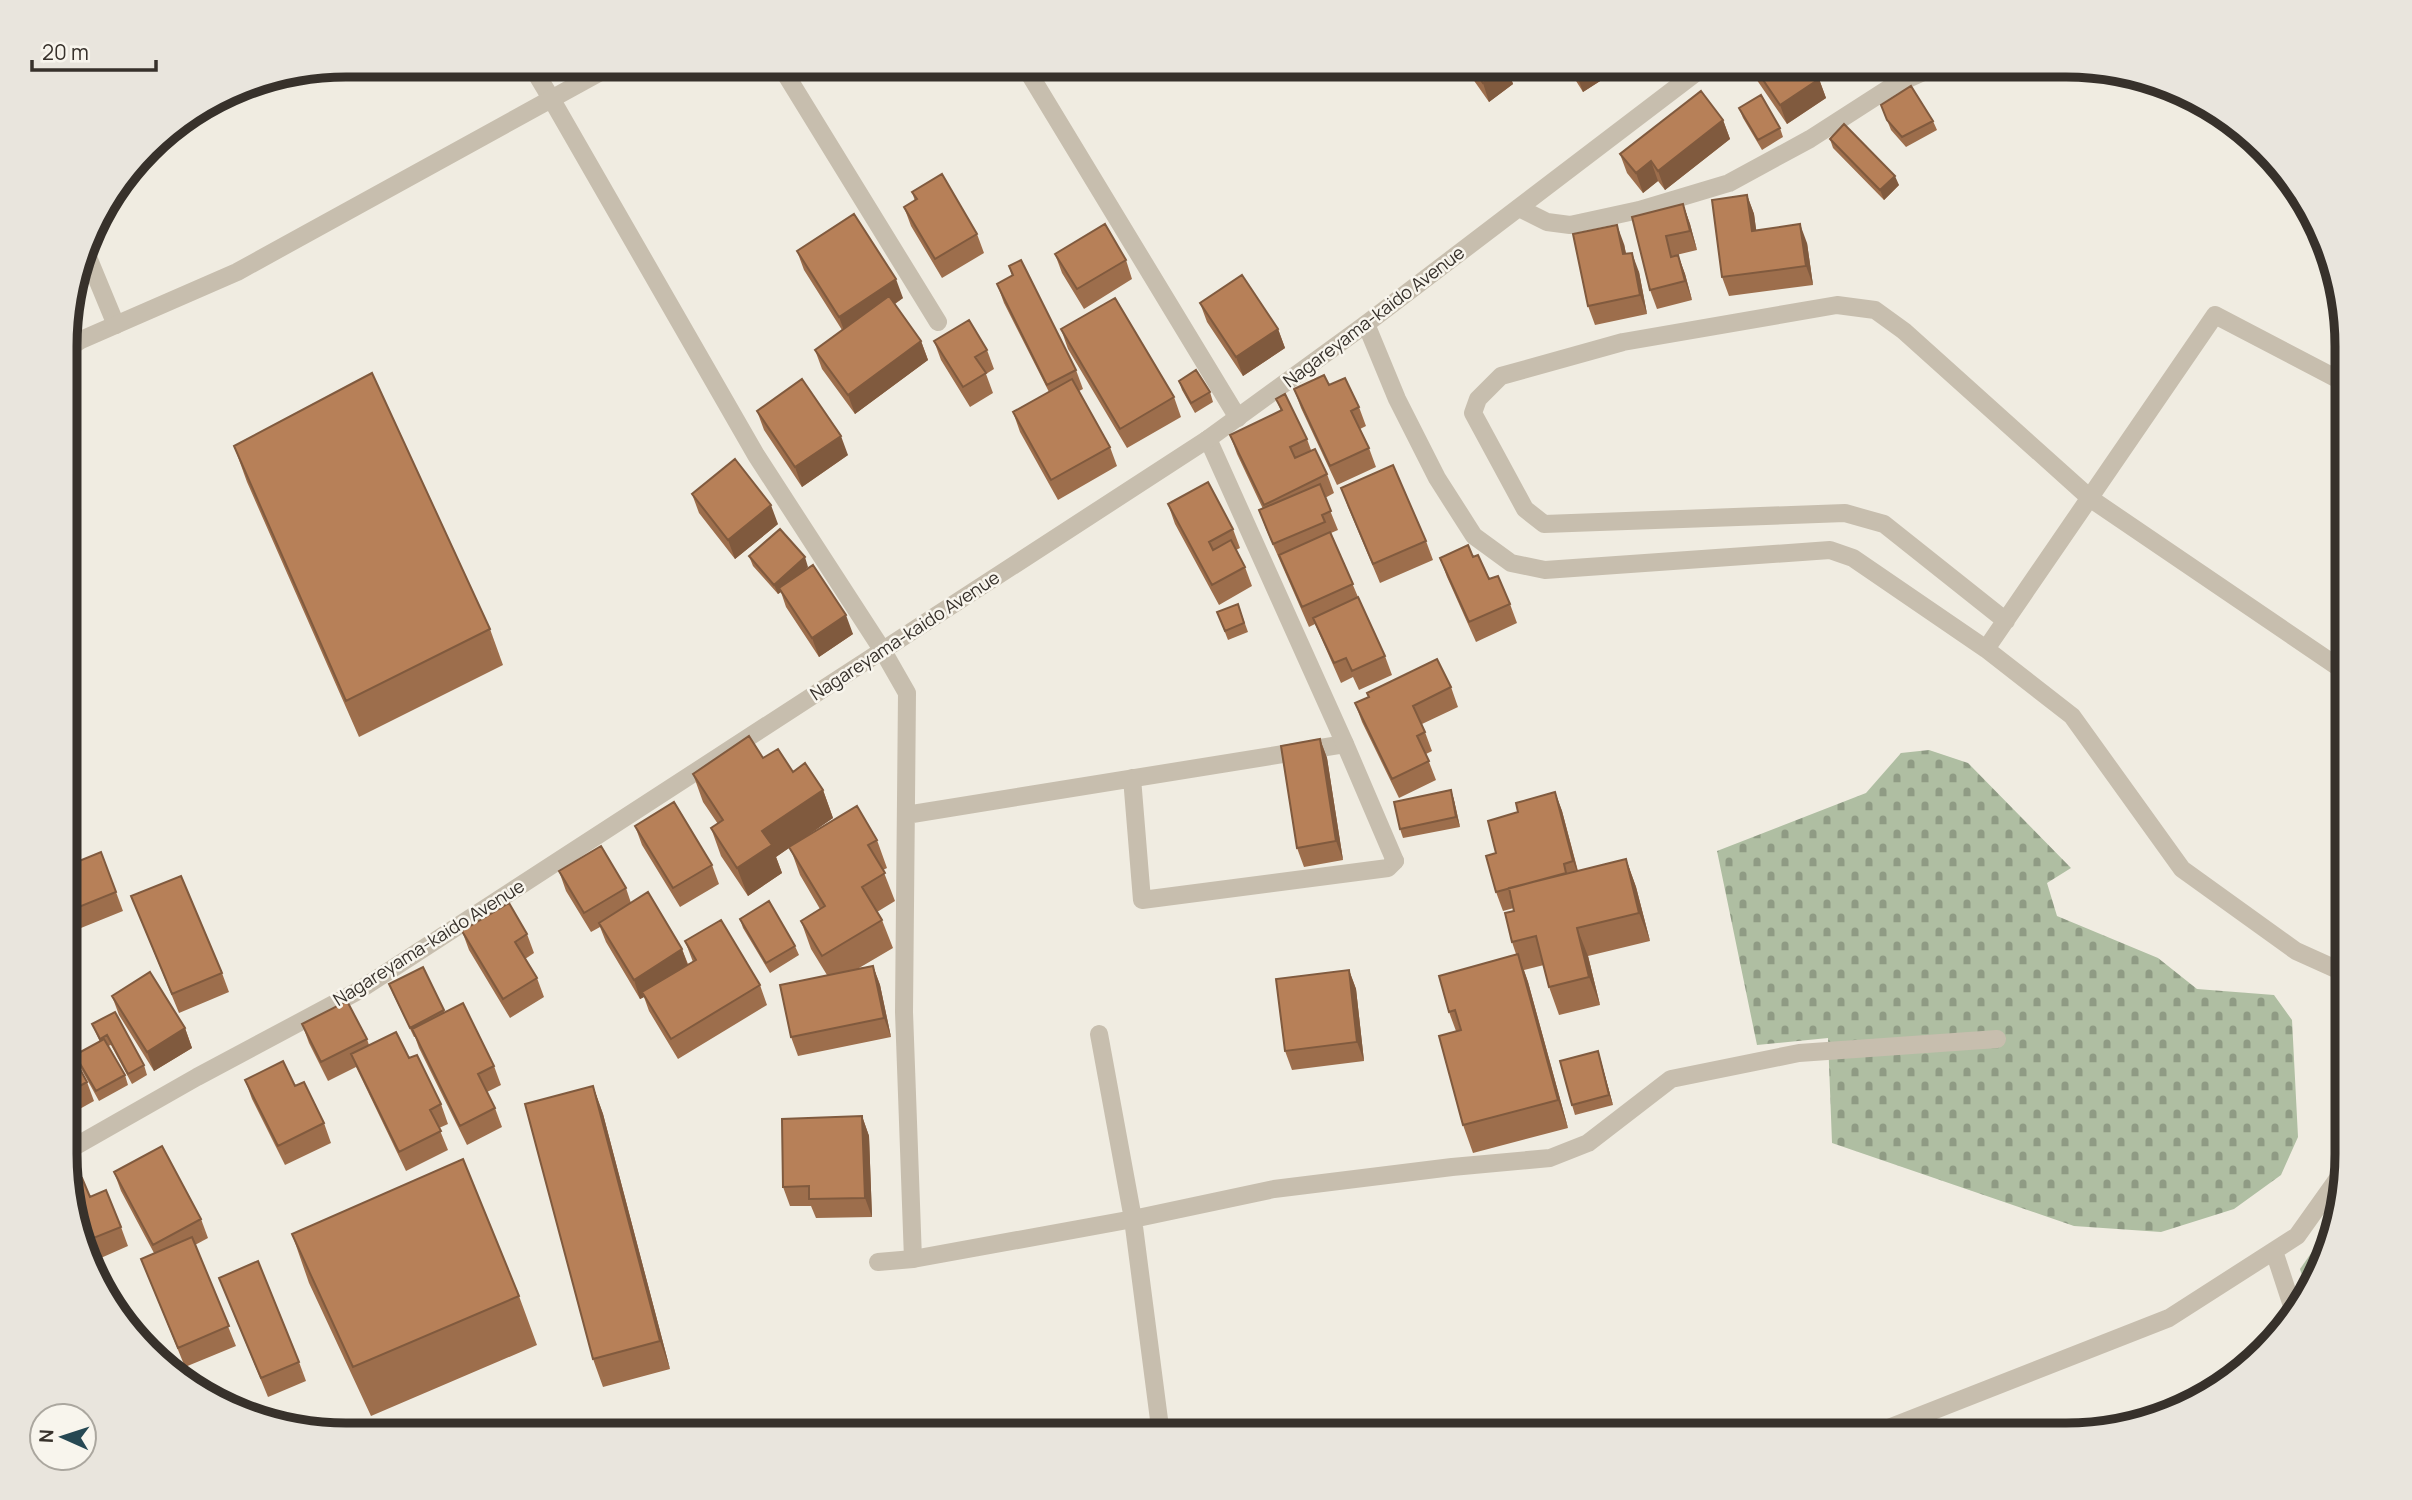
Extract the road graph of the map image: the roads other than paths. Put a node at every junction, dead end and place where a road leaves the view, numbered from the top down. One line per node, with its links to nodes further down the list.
1 (538, 77): 7 (street)
2 (592, 77): 7 (street)
3 (787, 77): 10 (street)
4 (1031, 77): 15 (street)
5 (1690, 77): 8 (street, Nagareyama-kaido Avenue)
6 (1913, 77): 8 (street)
7 (552, 100): 12 (street); 20 (street)
8 (1519, 208): 11 (street, Nagareyama-kaido Avenue)
9 (90, 263): 12 (street)
10 (939, 322)
11 (1366, 324): 15 (street, Nagareyama-kaido Avenue); 19 (street)
12 (116, 326): 13 (street)
13 (77, 344)
14 (2335, 378): 17 (street)
15 (1238, 418): 16 (street, Nagareyama-kaido Avenue)
16 (1208, 439): 20 (street, Nagareyama-kaido Avenue); 22 (street)
17 (2091, 499): 18 (street); 18 (street); 21 (street)
18 (2006, 621): 19 (street)
19 (1986, 649): 25 (street)
20 (883, 651): 24 (street); 28 (street, Nagareyama-kaido Avenue)
21 (2335, 665)
22 (1345, 744): 23 (street); 23 (street)
23 (1132, 778): 24 (street)
24 (906, 814): 32 (street)
25 (2335, 969)
26 (1099, 1034): 30 (street)
27 (1997, 1039): 30 (street)
28 (77, 1145)
29 (2333, 1185): 31 (street)
30 (1133, 1219): 32 (street); 35 (street)
31 (2274, 1251): 34 (street); 36 (street)
32 (913, 1259): 33 (street)
33 (878, 1262)
34 (2291, 1302)
35 (1159, 1423)
36 (1902, 1423)

